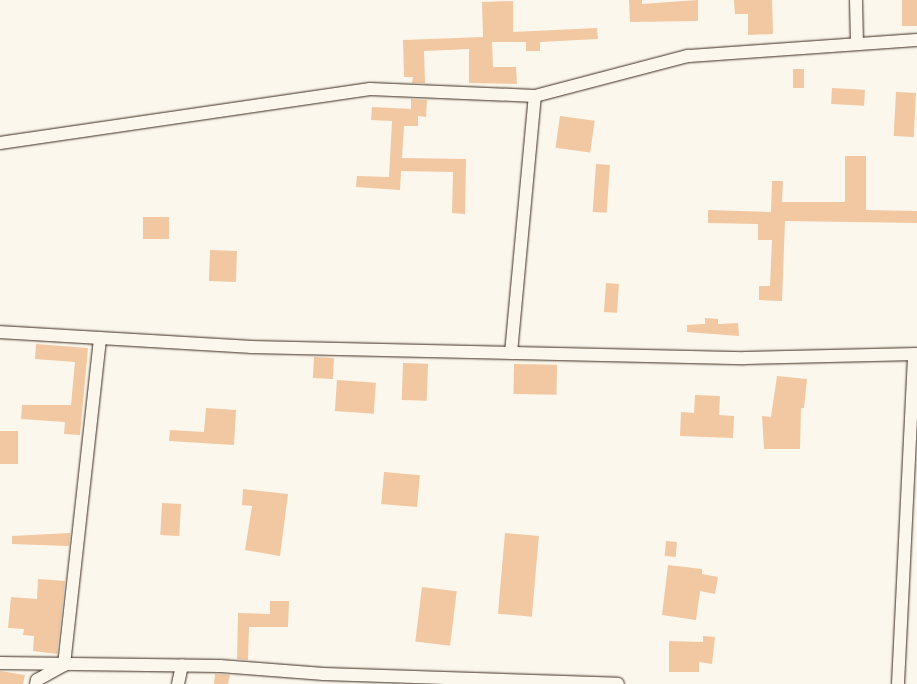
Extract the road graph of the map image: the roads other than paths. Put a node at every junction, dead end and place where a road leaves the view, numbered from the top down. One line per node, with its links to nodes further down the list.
1 (856, 0): 3 (street)
2 (917, 40): 3 (street)
3 (857, 44): 4 (street)
4 (535, 96): 5 (street); 8 (street)
5 (0, 143)
6 (0, 332): 7 (street)
7 (100, 338): 8 (street); 11 (street)
8 (511, 353): 9 (street)
9 (915, 354): 19 (street)
10 (0, 663): 11 (street)
11 (64, 665): 12 (street); 16 (street)
12 (182, 665): 13 (street); 17 (street)
13 (323, 679): 14 (street)
14 (452, 681): 15 (street)
15 (590, 683): 18 (street)
16 (36, 684)
17 (178, 684)
18 (618, 684)
19 (898, 684)

